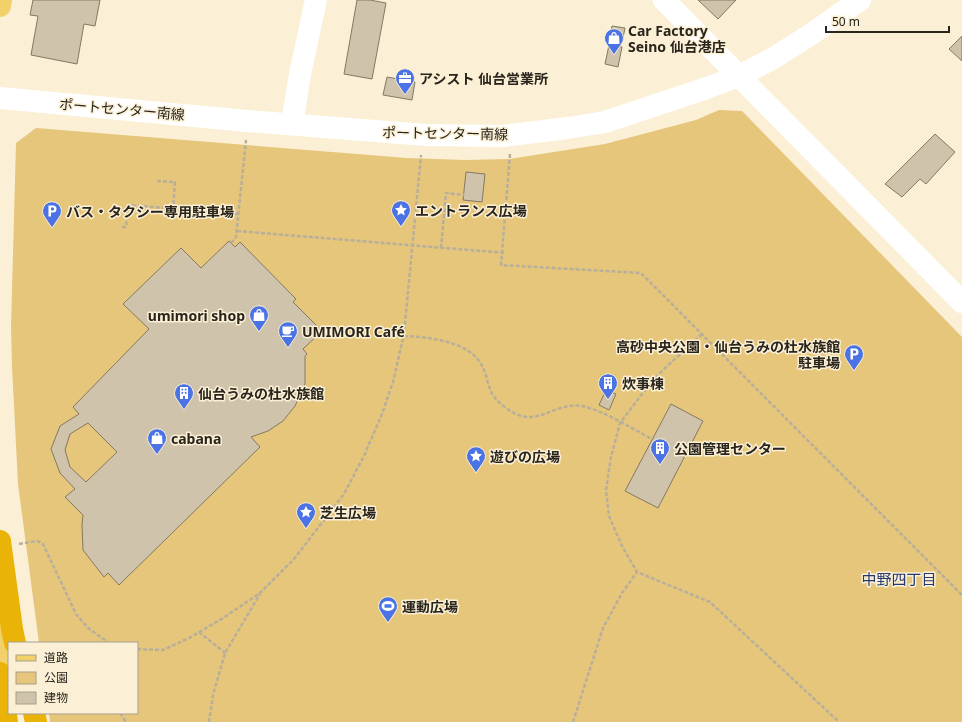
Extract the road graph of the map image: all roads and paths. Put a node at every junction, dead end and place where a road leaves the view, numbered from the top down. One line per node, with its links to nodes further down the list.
1 (1, 0): 6 (main road)
2 (305, 0): 7 (street)
3 (316, 0): 7 (street)
4 (664, 0): 8 (street)
5 (860, 0): 8 (street, ポートセンター南線)
6 (0, 6)
7 (300, 74): 10 (street)
8 (739, 76): 10 (street, ポートセンター南線); 25 (street)
9 (0, 98): 10 (street, ポートセンター南線)
10 (292, 124)
11 (246, 140): 17 (path)
12 (510, 154): 23 (path)
13 (421, 155): 21 (path)
14 (157, 181): 16 (path)
15 (464, 195): 22 (path)
16 (173, 208): 17 (path); 18 (path)
17 (238, 214): 19 (path)
18 (122, 227)
19 (237, 231): 20 (path); 21 (path)
20 (231, 243)
21 (413, 245): 22 (path); 27 (path)
22 (441, 248): 23 (path)
23 (502, 253): 24 (path); 26 (path)
24 (506, 253)
25 (962, 302)
26 (702, 334): 28 (path); 34 (path)
27 (404, 336): 28 (path); 33 (path)
28 (620, 423): 29 (path); 31 (path)
29 (652, 439)
30 (9, 543): 36 (path); 37 (highway)
31 (637, 572): 46 (path); 47 (path)
32 (0, 587): 42 (main road)
33 (260, 593): 35 (path); 41 (path)
34 (962, 595)
35 (198, 632): 40 (path); 41 (path)
36 (102, 638): 38 (path); 39 (path)
37 (15, 642)
38 (102, 642)
39 (108, 642)
40 (138, 649)
41 (225, 653): 45 (path)
42 (8, 655)
43 (0, 674): 44 (highway)
44 (7, 722)
45 (209, 722)
46 (572, 722)
47 (839, 722)

